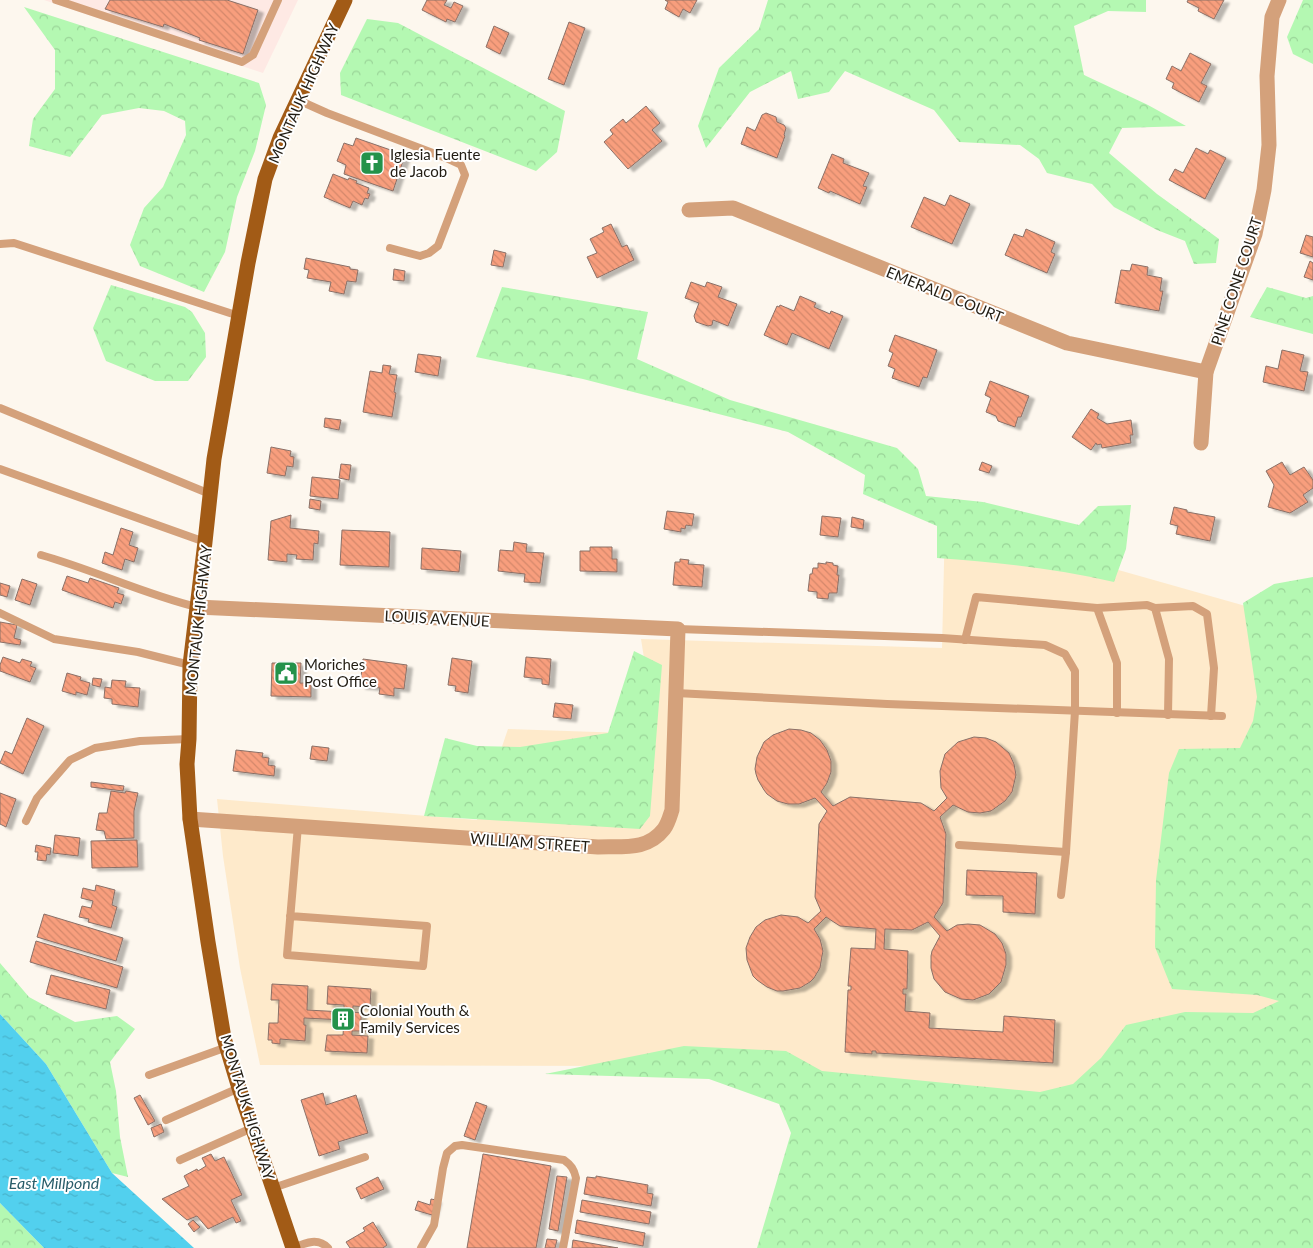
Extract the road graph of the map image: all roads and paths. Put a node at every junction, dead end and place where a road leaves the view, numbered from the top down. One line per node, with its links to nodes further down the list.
1 (56, 0): 4 (lane)
2 (345, 0): 5 (main road, MONTAUK HIGHWAY)
3 (1279, 0): 10 (street, PINE CONE COURT)
4 (277, 3)
5 (298, 100): 8 (lane); 9 (main road, MONTAUK HIGHWAY)
6 (689, 210): 10 (street, EMERALD COURT)
7 (0, 244): 9 (lane)
8 (390, 248)
9 (239, 316): 14 (main road, MONTAUK HIGHWAY)
10 (1206, 372): 12 (street, PINE CONE COURT)
11 (0, 408): 14 (lane)
12 (1201, 443)
13 (0, 469): 15 (lane)
14 (210, 494): 15 (main road, MONTAUK HIGHWAY)
15 (205, 542): 17 (main road, MONTAUK HIGHWAY)
16 (41, 554): 17 (lane)
17 (197, 607): 21 (street, LOUIS AVENUE); 23 (main road, MONTAUK HIGHWAY)
18 (1097, 608): 19 (lane); 22 (lane); 26 (lane)
19 (1155, 608): 27 (lane); 28 (lane)
20 (0, 613): 23 (lane)
21 (678, 629): 22 (lane); 24 (street, WILLIAM STREET)
22 (966, 640): 25 (lane)
23 (190, 665): 30 (main road, MONTAUK HIGHWAY)
24 (676, 694): 25 (lane); 33 (street, WILLIAM STREET)
25 (1075, 711): 26 (lane); 35 (lane)
26 (1117, 713): 27 (lane)
27 (1168, 714): 28 (lane)
28 (1211, 716): 29 (lane)
29 (1222, 716)
30 (189, 739): 31 (main road, MONTAUK HIGHWAY); 32 (lane)
31 (190, 819): 33 (street, WILLIAM STREET); 38 (main road, MONTAUK HIGHWAY)
32 (26, 821)
33 (298, 826): 37 (lane)
34 (959, 845): 35 (lane)
35 (1066, 852): 36 (lane)
36 (1062, 895)
37 (290, 916): 37 (lane)
38 (227, 1048): 39 (lane); 40 (main road, MONTAUK HIGHWAY)
39 (149, 1075)
40 (239, 1088): 41 (lane); 42 (main road, MONTAUK HIGHWAY)
41 (166, 1120)
42 (252, 1128): 44 (lane); 45 (main road, MONTAUK HIGHWAY)
43 (365, 1157): 45 (lane)
44 (180, 1160)
45 (273, 1188): 46 (main road, MONTAUK HIGHWAY)
46 (293, 1248): 47 (lane)
47 (328, 1248)
48 (421, 1248): 49 (lane)
49 (563, 1248)

